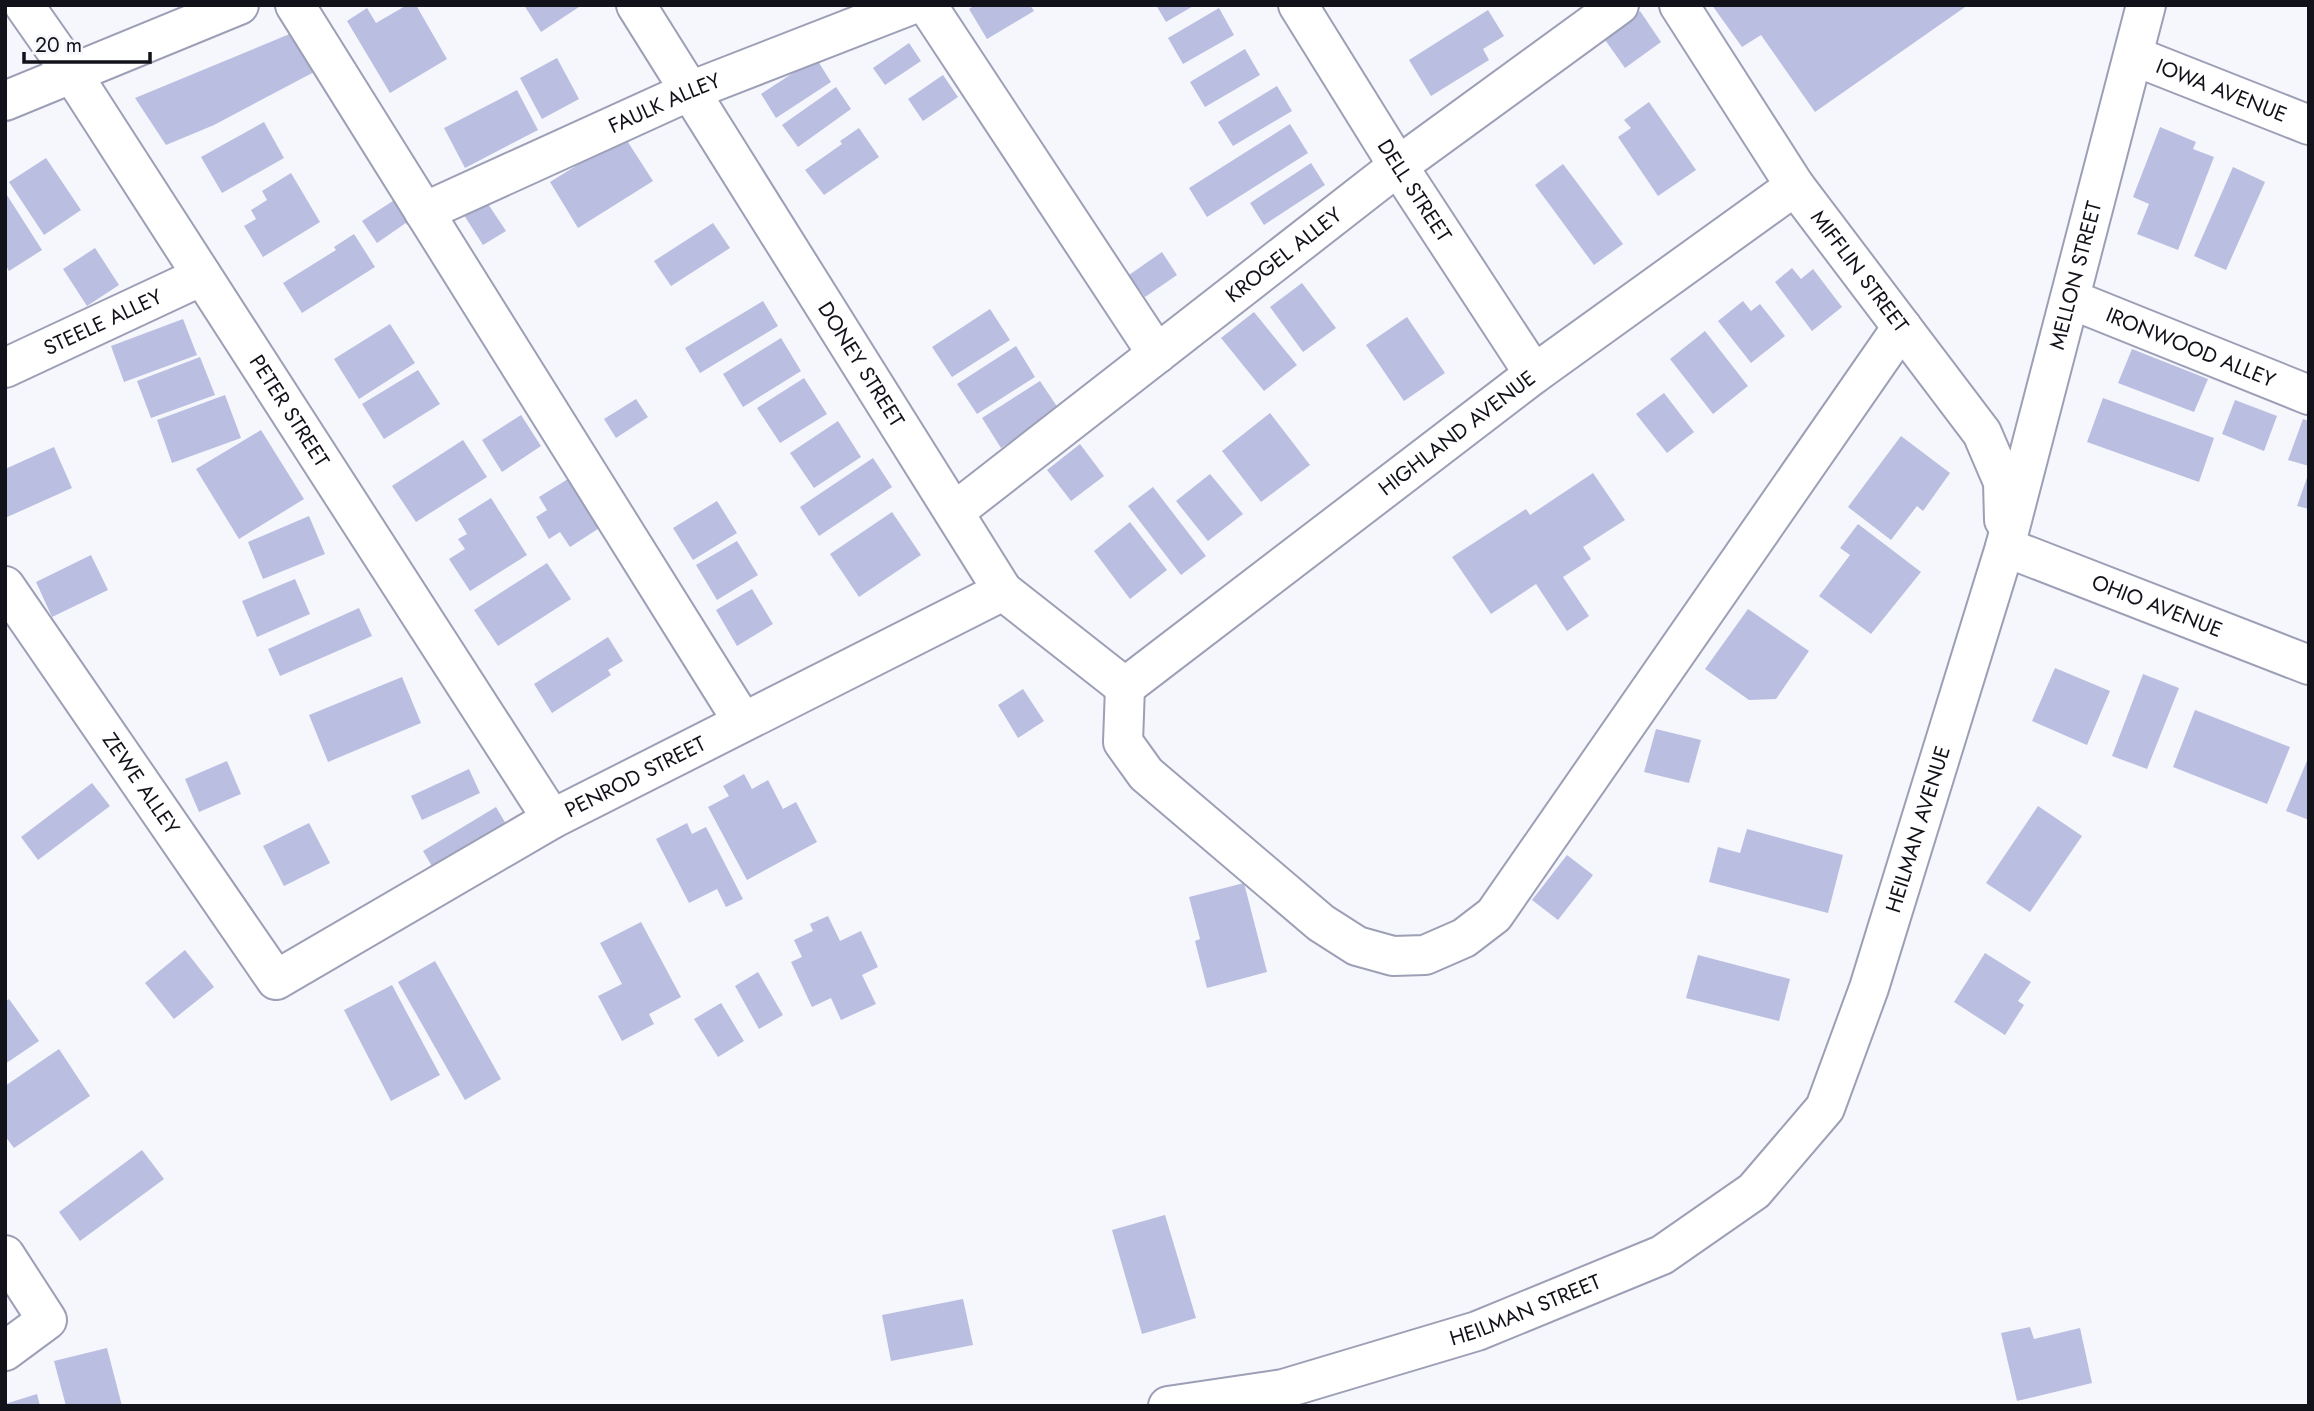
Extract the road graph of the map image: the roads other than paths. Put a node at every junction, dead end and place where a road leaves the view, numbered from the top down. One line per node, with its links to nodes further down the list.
1 (24, 5): 12 (street, PETER STREET)
2 (239, 5): 12 (street)
3 (295, 5): 18 (street)
4 (636, 5): 13 (street, DONEY STREET)
5 (911, 5): 13 (street, FAULK ALLEY)
6 (927, 5): 22 (street)
7 (1298, 5): 16 (street, DELL STREET)
8 (1619, 5): 16 (street, KROGEL ALLEY)
9 (1679, 5): 17 (street, MIFFLIN STREET)
10 (2146, 5): 11 (street, MELLON STREET)
11 (2133, 56): 15 (street, IOWA AVENUE); 20 (street, MELLON STREET)
12 (73, 75): 14 (street); 19 (street, PETER STREET)
13 (690, 91): 18 (street, FAULK ALLEY); 26 (street, DONEY STREET)
14 (5, 101)
15 (2309, 125)
16 (1398, 166): 22 (street, KROGEL ALLEY); 24 (street, DELL STREET)
17 (1795, 186): 21 (street, MIFFLIN STREET); 24 (street, HIGHLAND AVENUE)
18 (424, 212): 32 (street)
19 (202, 276): 23 (street, STEELE ALLEY); 33 (street, PETER STREET)
20 (2070, 299): 25 (street, IRONWOOD ALLEY); 27 (street, MELLON STREET)
21 (1902, 327): 27 (street, MIFFLIN STREET); 31 (street)
22 (1157, 354): 26 (street, KROGEL ALLEY)
23 (5, 368)
24 (1534, 374): 31 (street, HIGHLAND AVENUE)
25 (2309, 396)
26 (954, 512): 29 (street, DONEY STREET)
27 (2005, 547): 30 (street, OHIO AVENUE); 35 (street, HEILMAN AVENUE)
28 (5, 586): 34 (street, ZEWE ALLEY)
29 (1003, 591): 31 (street, DONEY STREET); 32 (street, PENROD STREET)
30 (2309, 666)
31 (1125, 687)
32 (743, 723): 33 (street, PENROD STREET)
33 (552, 819): 34 (street, PENROD STREET)
34 (276, 980)
35 (1825, 1108): 38 (street, HEILMAN STREET)
36 (5, 1255): 37 (street)
37 (5, 1351)
38 (1168, 1406)

